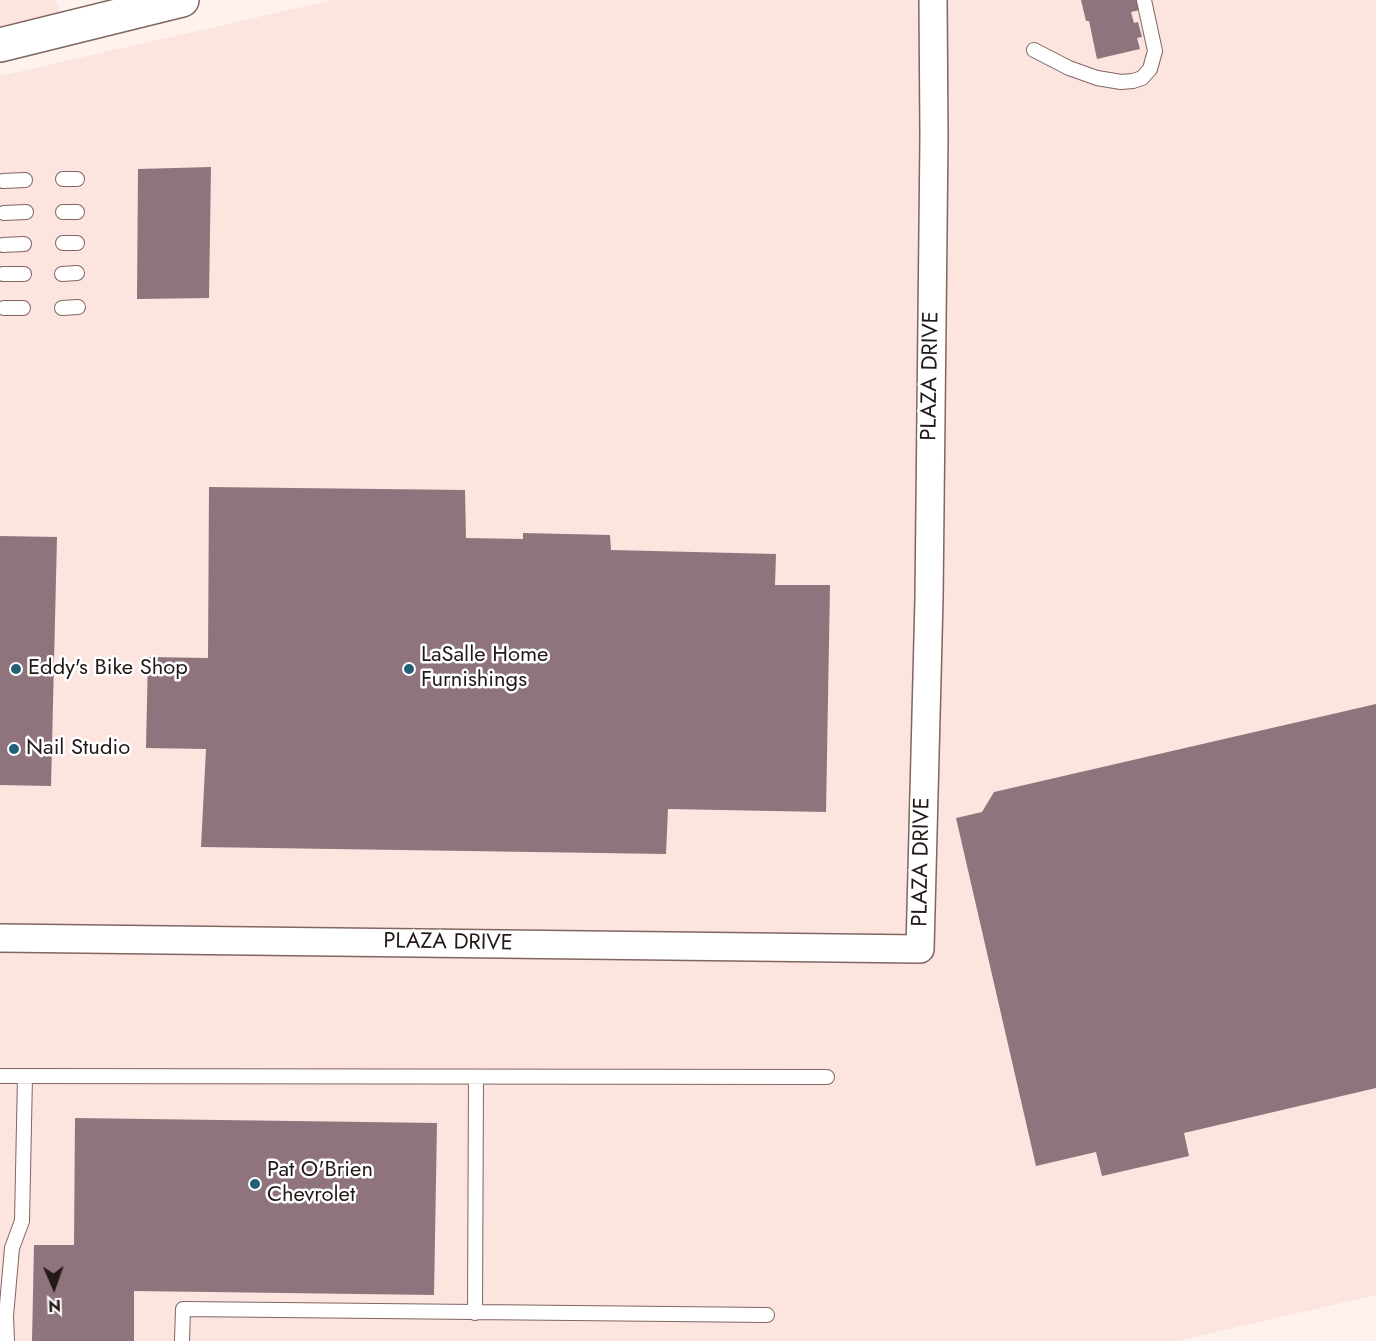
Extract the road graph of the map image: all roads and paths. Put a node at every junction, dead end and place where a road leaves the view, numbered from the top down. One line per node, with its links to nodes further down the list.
1 (182, 0): 4 (main road)
2 (933, 0): 26 (street, PLAZA DRIVE)
3 (1144, 0): 5 (lane)
4 (0, 45)
5 (1034, 51)
6 (63, 179): 7 (lane)
7 (77, 179)
8 (25, 180): 9 (lane)
9 (3, 181)
10 (63, 212): 11 (lane)
11 (77, 212)
12 (4, 213): 13 (lane)
13 (26, 213)
14 (63, 243): 15 (lane)
15 (77, 243)
16 (24, 244): 17 (lane)
17 (3, 245)
18 (77, 273): 21 (lane)
19 (3, 274): 20 (lane)
20 (24, 274)
21 (62, 274)
22 (4, 308): 23 (lane)
23 (23, 308)
24 (62, 308): 25 (lane)
25 (78, 308)
26 (0, 938)
27 (0, 1076): 28 (lane)
28 (25, 1076): 29 (lane); 33 (lane)
29 (476, 1077): 30 (lane); 31 (lane)
30 (827, 1077)
31 (475, 1313): 32 (lane); 35 (lane)
32 (767, 1315)
33 (3, 1316): 34 (lane)
34 (7, 1341)
35 (182, 1341)

